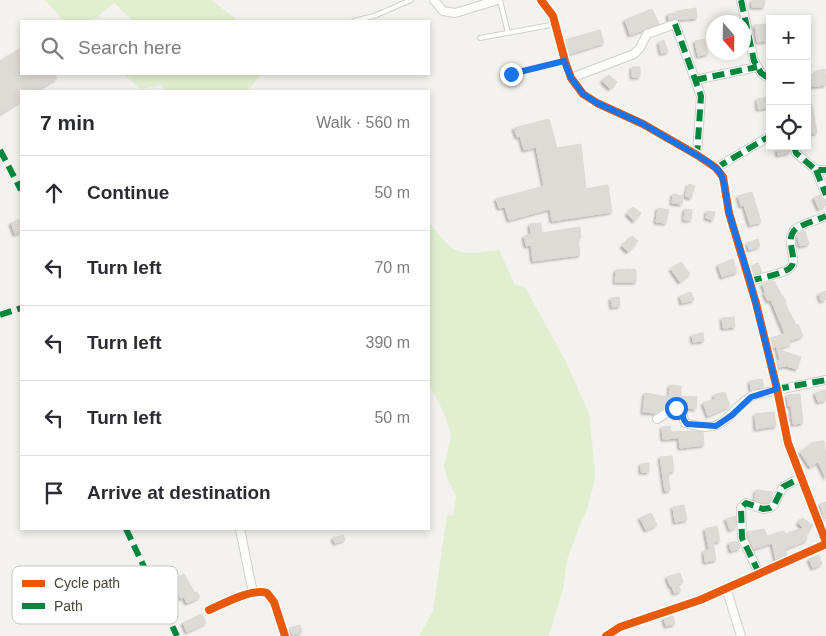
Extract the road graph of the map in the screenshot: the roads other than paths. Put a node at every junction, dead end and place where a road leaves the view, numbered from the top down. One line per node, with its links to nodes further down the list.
1 (411, 0): 6 (lane)
2 (434, 0): 3 (street)
3 (499, 0): 8 (lane)
4 (542, 0): 7 (street)
5 (741, 0): 11 (street)
6 (358, 20)
7 (556, 24): 8 (lane); 10 (street)
8 (508, 33): 9 (lane)
9 (480, 38)
10 (564, 61): 12 (lane); 14 (street)
11 (757, 68): 13 (street); 15 (street)
12 (511, 74)
13 (766, 76)
14 (571, 78): 15 (street); 18 (street)
15 (695, 80): 18 (street)
16 (766, 138): 19 (street)
17 (795, 150): 20 (street)
18 (697, 155): 19 (street)
19 (716, 168): 24 (street)
20 (816, 170): 21 (street); 22 (street)
21 (826, 170)
22 (826, 195)
23 (826, 216): 24 (street)
24 (750, 281): 26 (street)
25 (826, 380): 26 (street)
26 (777, 389): 27 (street); 28 (street)
27 (657, 418)
28 (802, 477): 30 (street); 31 (street)
29 (240, 530): 33 (street)
30 (826, 543): 31 (street)
31 (759, 573): 32 (street)
32 (726, 588): 36 (street); 37 (street)
33 (253, 593): 34 (street); 35 (street)
34 (209, 610)
35 (285, 636)
36 (606, 636)
37 (741, 636)

